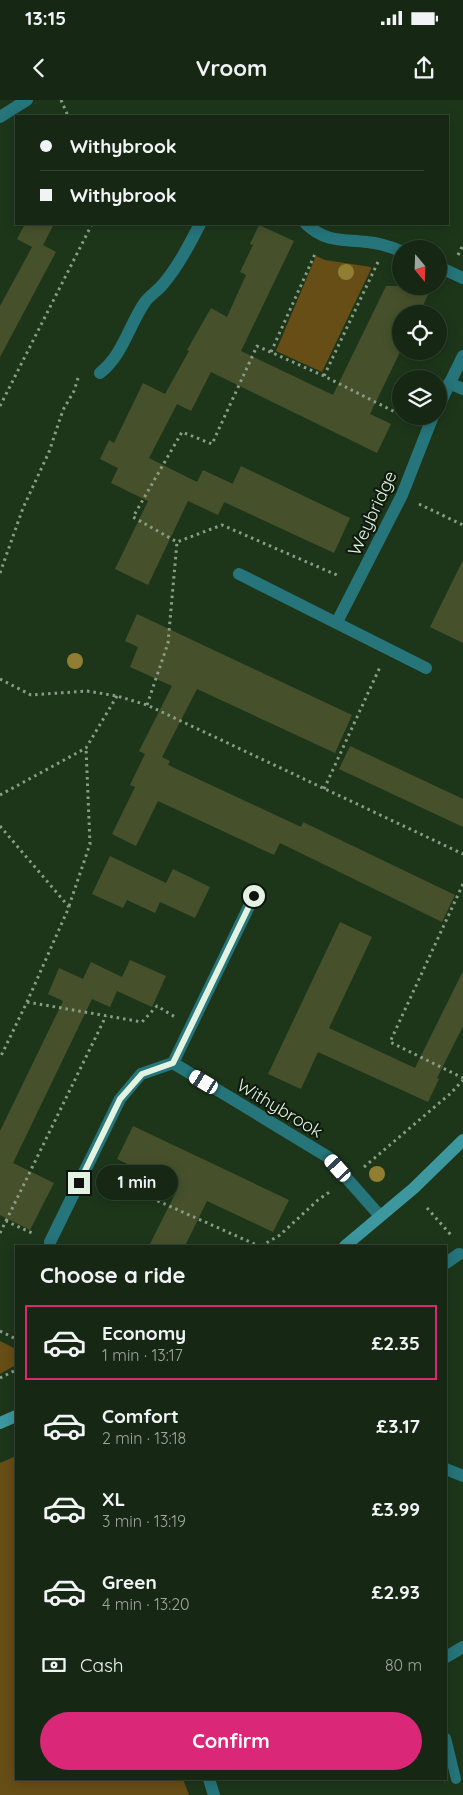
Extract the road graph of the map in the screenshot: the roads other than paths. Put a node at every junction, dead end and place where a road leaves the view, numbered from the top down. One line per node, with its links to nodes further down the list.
1 (27, 100): 2 (street)
2 (0, 117)
3 (199, 225): 9 (street)
4 (307, 225): 5 (street)
5 (392, 248)
6 (448, 271): 7 (street)
7 (463, 278)
8 (463, 356): 10 (street)
9 (100, 373)
10 (449, 383): 11 (street); 12 (street)
11 (447, 387)
12 (463, 389)
13 (430, 425): 15 (street, Weybridge)
14 (239, 574): 15 (street)
15 (337, 622): 16 (street)
16 (426, 668)
17 (254, 896): 18 (street)
18 (173, 1063): 20 (street, Withybrook); 21 (street)
19 (463, 1140): 20 (street)
20 (380, 1216): 22 (street)
21 (50, 1242)
22 (346, 1245)
23 (459, 1254): 24 (street)
24 (447, 1262)
25 (15, 1416): 26 (street)
26 (0, 1423)
27 (447, 1469): 28 (street)
28 (463, 1476)
29 (463, 1647): 30 (street)
30 (447, 1656)
31 (447, 1742): 32 (lane)
32 (456, 1779)
33 (208, 1780): 34 (street)
34 (214, 1795)

